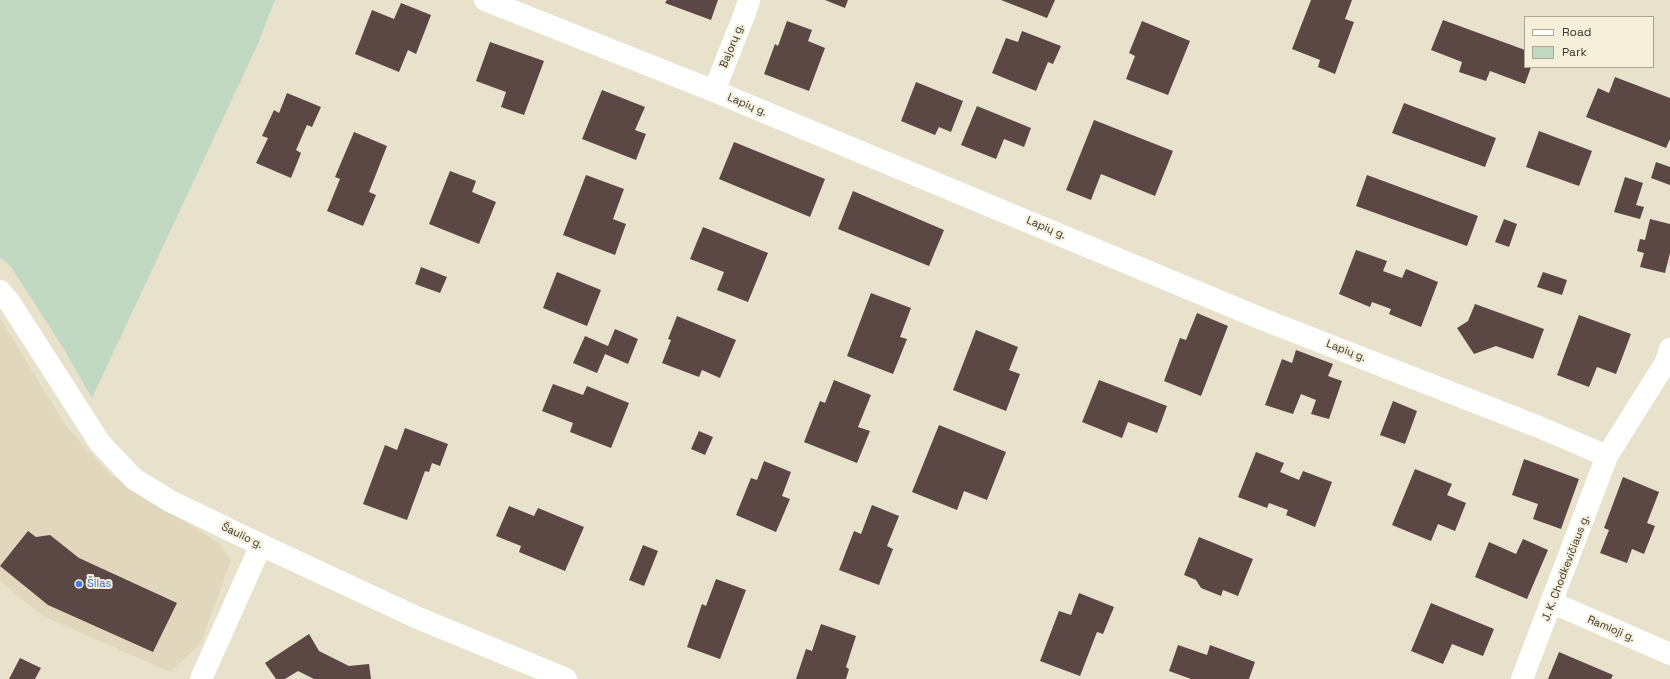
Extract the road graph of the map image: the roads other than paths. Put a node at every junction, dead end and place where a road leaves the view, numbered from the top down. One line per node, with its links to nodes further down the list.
1 (485, 0): 3 (street, Lapių g.)
2 (749, 0): 3 (street, Bajorų g.)
3 (714, 91): 6 (street, Lapių g.)
4 (0, 291): 7 (street, Šaulio g.)
5 (1670, 349): 6 (street, J. K. Chodkevičiaus g.)
6 (1608, 456): 8 (street, J. K. Chodkevičiaus g.)
7 (261, 545): 10 (street); 11 (street, Šaulio g.)
8 (1552, 603): 9 (street, Ramioji g.); 12 (street, J. K. Chodkevičiaus g.)
9 (1670, 654)
10 (201, 679)
11 (566, 679)
12 (1522, 679)

